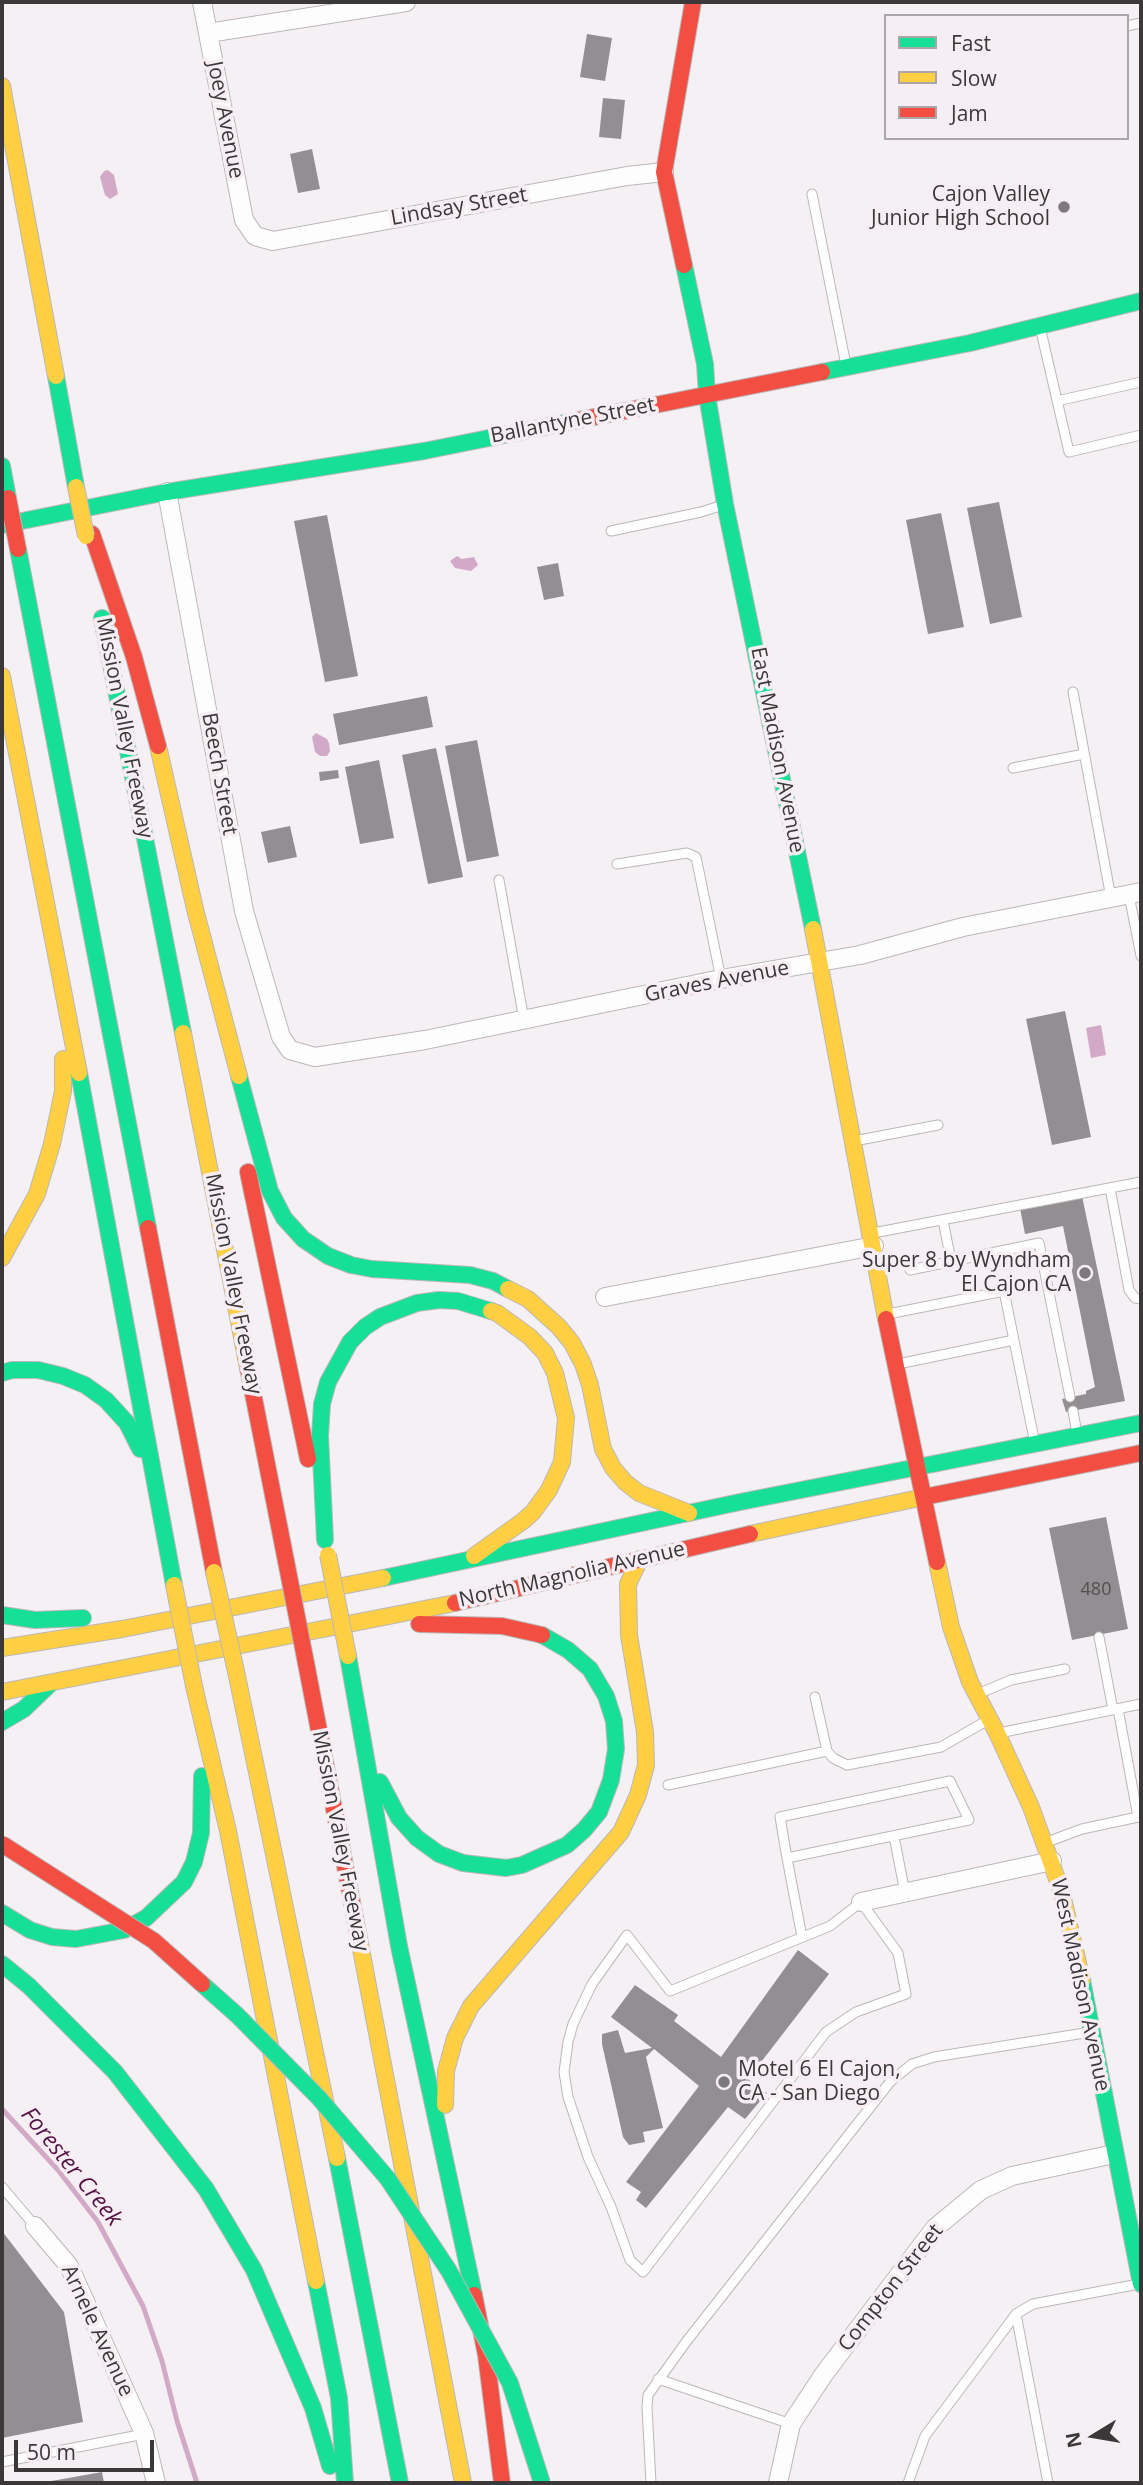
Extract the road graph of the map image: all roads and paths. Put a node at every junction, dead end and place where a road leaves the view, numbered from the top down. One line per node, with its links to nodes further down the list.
1 (202, 2): 4 (street, Joey Avenue)
2 (406, 2): 4 (street)
3 (693, 2): 6 (main road, East Madison Avenue)
4 (208, 33): 8 (street, Joey Avenue)
5 (2, 86): 21 (main road, Mission Valley Freeway, bridge)
6 (664, 172): 8 (street, Lindsay Street); 13 (main road, East Madison Avenue)
7 (811, 194): 11 (lane)
8 (255, 236)
9 (1141, 300): 10 (main road, Ballantyne Street)
10 (1039, 326): 11 (main road, Ballantyne Street); 14 (lane)
11 (847, 367): 13 (main road, Ballantyne Street)
12 (1141, 382): 14 (lane)
13 (707, 395): 17 (main road, Ballantyne Street); 18 (main road, East Madison Avenue)
14 (1057, 401): 15 (lane)
15 (1141, 435)
16 (2, 466): 108 (main road, bridge)
17 (166, 492): 19 (main road, Ballantyne Street); 35 (street, Beech Street)
18 (725, 504): 20 (lane); 32 (main road, East Madison Avenue)
19 (2, 525)
20 (611, 531)
21 (89, 535): 29 (main road); 109 (main road, Mission Valley Freeway, bridge)
22 (2, 676): 30 (main road)
23 (1073, 692): 24 (lane)
24 (1084, 754): 25 (lane); 28 (lane)
25 (1013, 768)
26 (617, 864): 33 (lane)
27 (499, 880): 34 (lane)
28 (1127, 895): 31 (lane); 32 (street, Graves Avenue)
29 (195, 909): 59 (main road); 61 (main road)
30 (54, 941): 42 (main road); 60 (main road)
31 (1141, 956)
32 (820, 962): 33 (street, Graves Avenue); 37 (main road, East Madison Avenue)
33 (721, 979): 34 (street, Graves Avenue)
34 (524, 1020): 35 (street, Graves Avenue)
35 (290, 1050)
36 (939, 1125): 37 (lane)
37 (853, 1141): 41 (main road, East Madison Avenue)
38 (1141, 1182): 39 (lane)
39 (1110, 1188): 40 (lane); 46 (lane)
40 (943, 1220): 41 (lane); 43 (lane)
41 (873, 1240): 45 (street); 47 (main road, East Madison Avenue)
42 (2, 1258)
43 (951, 1261): 44 (lane); 51 (lane)
44 (910, 1270)
45 (605, 1297)
46 (1141, 1300)
47 (885, 1314): 48 (lane); 49 (main road, East Madison Avenue)
48 (1014, 1340): 49 (lane); 55 (lane)
49 (896, 1364): 57 (main road, East Madison Avenue)
50 (2, 1373): 60 (main road)
51 (1070, 1397)
52 (1073, 1411): 54 (lane)
53 (1141, 1423): 54 (main road, North Magnolia Avenue)
54 (1078, 1435): 55 (main road, North Magnolia Avenue)
55 (1035, 1444): 57 (main road, North Magnolia Avenue)
56 (1141, 1453): 58 (main road, North Magnolia Avenue)
57 (917, 1467): 58 (main road, East Madison Avenue); 59 (main road, North Magnolia Avenue)
58 (923, 1497): 62 (main road, North Magnolia Avenue); 72 (main road, West Madison Avenue)
59 (689, 1513): 63 (main road, North Magnolia Avenue)
60 (163, 1533): 77 (main road, bridge)
61 (326, 1547): 63 (main road); 76 (main road, bridge)
62 (640, 1559): 65 (main road, North Magnolia Avenue); 97 (main road)
63 (466, 1562): 66 (main road, North Magnolia Avenue)
64 (2, 1615): 66 (main road)
65 (360, 1623): 70 (main road, North Magnolia Avenue); 76 (main road)
66 (122, 1629): 68 (main road, North Magnolia Avenue)
67 (1099, 1637): 75 (lane)
68 (2, 1648)
69 (1065, 1669): 72 (lane)
70 (52, 1682): 71 (main road, North Magnolia Avenue); 78 (main road)
71 (2, 1692)
72 (977, 1695): 79 (main road, West Madison Avenue)
73 (815, 1697): 80 (lane)
74 (1141, 1704): 75 (lane)
75 (1115, 1709): 79 (lane); 83 (lane)
76 (360, 1720): 97 (main road)
77 (200, 1721): 89 (main road); 107 (main road)
78 (2, 1722)
79 (994, 1726): 80 (lane); 83 (main road, West Madison Avenue)
80 (827, 1751): 81 (lane)
81 (668, 1785)
82 (894, 1836): 85 (lane); 85 (lane); 87 (lane)
83 (1045, 1843): 86 (main road, West Madison Avenue)
84 (2, 1844): 111 (main road, bridge)
85 (787, 1858): 90 (lane)
86 (1052, 1861): 87 (street); 94 (main road, West Madison Avenue)
87 (905, 1893): 88 (street)
88 (861, 1902): 90 (lane); 90 (lane)
89 (2, 1913)
90 (802, 1937)
91 (2, 1964): 93 (main road)
92 (2, 1972): 93 (main road)
93 (29, 1986): 106 (main road)
94 (1092, 2032): 95 (main road, West Madison Avenue); 101 (lane)
95 (1114, 2154): 99 (main road, West Madison Avenue); 102 (street, Compton Street)
96 (2, 2187): 98 (lane)
97 (454, 2198): 110 (main road)
98 (35, 2226): 103 (street, Arnele Avenue)
99 (1141, 2284): 100 (lane)
100 (1016, 2314): 114 (lane); 115 (lane)
101 (658, 2379): 102 (lane); 112 (lane)
102 (791, 2424): 113 (street, Compton Street)
103 (144, 2434): 104 (lane); 105 (street, Arnele Avenue)
104 (2, 2462)
105 (156, 2483)
106 (335, 2483)
107 (345, 2483)
108 (400, 2483)
109 (463, 2483)
110 (502, 2483)
111 (542, 2483)
112 (652, 2483)
113 (778, 2483)
114 (908, 2483)
115 (1048, 2483)

